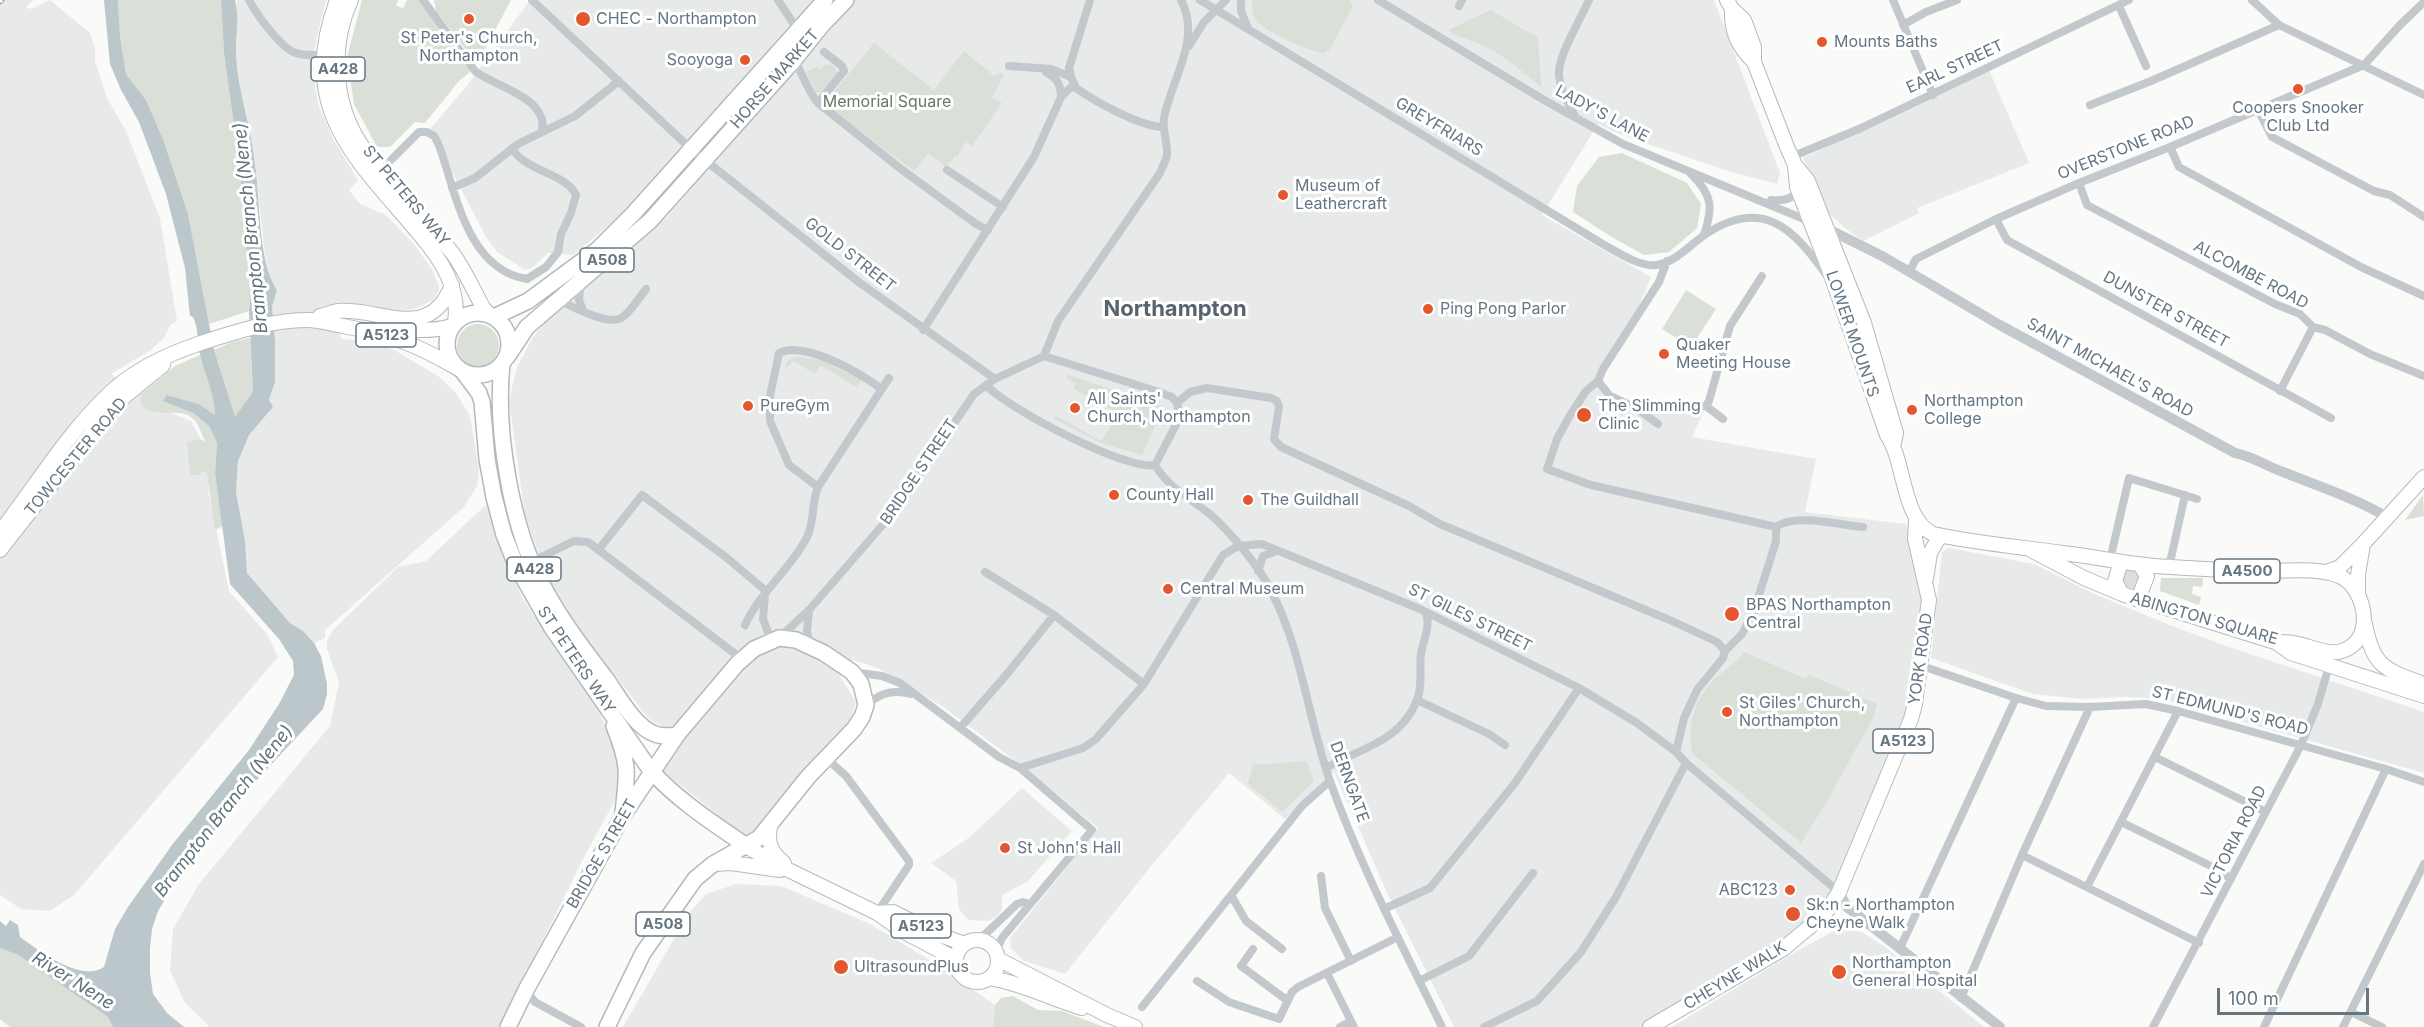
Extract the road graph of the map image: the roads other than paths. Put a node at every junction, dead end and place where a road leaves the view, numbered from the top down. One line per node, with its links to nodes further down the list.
1 (249, 0): 29 (street)
2 (337, 0): 29 (main road, ST PETERS WAY / A428)
3 (351, 0): 55 (main road, ST PETERS WAY / A428)
4 (423, 0): 47 (street)
5 (532, 0): 36 (street, GOLD STREET)
6 (778, 0): 26 (street)
7 (1090, 0): 35 (street)
8 (1181, 0): 28 (street)
9 (1200, 0): 22 (street, GREYFRIARS)
10 (1226, 0): 22 (street)
11 (1240, 0): 25 (street)
12 (1378, 0): 45 (street, LADY'S LANE)
13 (1589, 0): 45 (street)
14 (1893, 0): 23 (street)
15 (1957, 0): 23 (street)
16 (2129, 0): 21 (street, EARL STREET)
17 (2252, 0): 24 (street)
18 (2424, 3): 31 (street)
19 (836, 4): 26 (highway); 30 (highway, HORSE MARKET / A508)
20 (1730, 5): 52 (main road, A5123)
21 (2119, 6): 33 (street); 39 (street, EARL STREET)
22 (1216, 10): 25 (street, GREYFRIARS); 28 (street)
23 (1903, 25): 39 (street)
24 (2279, 25): 31 (street); 43 (street)
25 (1248, 28): 69 (street, GREYFRIARS)
26 (797, 29): 30 (street); 37 (highway, HORSE MARKET / A508)
27 (824, 52): 42 (street)
28 (1185, 52): 46 (street)
29 (323, 55): 55 (main road, ST PETERS WAY / A428)
30 (798, 55): 37 (highway); 42 (street); 51 (highway, HORSE MARKET / A508)
31 (2364, 65): 40 (street); 44 (street, OVERSTONE ROAD)
32 (1009, 66): 34 (street)
33 (2146, 66)
34 (1043, 70): 35 (street); 41 (street)
35 (1071, 77): 38 (street)
36 (619, 81): 47 (street); 50 (street, GOLD STREET)
37 (746, 88): 50 (highway, HORSE MARKET / A508)
38 (1076, 88): 41 (street); 46 (street)
39 (1933, 94): 52 (street, EARL STREET)
40 (2424, 95)
41 (1061, 97): 60 (street)
42 (818, 103): 65 (street)
43 (2090, 105)
44 (2257, 108): 48 (street, OVERSTONE ROAD); 61 (street)
45 (1575, 118): 54 (street, LADY'S LANE)
46 (1163, 127): 86 (street)
47 (542, 130): 49 (street)
48 (2170, 147): 56 (street, OVERSTONE ROAD); 77 (street)
49 (512, 148): 58 (street); 58 (street)
50 (692, 149): 51 (street, GOLD STREET); 80 (highway, A508)
51 (706, 160): 73 (highway, A508); 84 (street, GOLD STREET)
52 (1793, 161): 57 (main road, LOWER MOUNTS); 64 (main road, A5123)
53 (947, 170): 60 (street)
54 (1689, 173): 59 (street, LADY'S LANE); 66 (street)
55 (376, 175): 58 (street); 74 (main road, ST PETERS WAY / A428); 80 (main road, ST PETERS WAY / A428)
56 (2079, 183): 62 (street, OVERSTONE ROAD); 83 (street, ALCOMBE ROAD)
57 (1797, 187): 59 (street); 63 (main road, LOWER MOUNTS)
58 (452, 188)
59 (1759, 198): 63 (street, LADY'S LANE)
60 (1002, 207): 65 (street)
61 (2424, 217)
62 (1996, 219): 71 (street, OVERSTONE ROAD); 95 (street, DUNSTER STREET)
63 (1811, 222): 64 (street, LADY'S LANE); 70 (main road, LOWER MOUNTS)
64 (1826, 228): 67 (street, SAINT MICHAEL'S ROAD); 68 (main road, LOWER MOUNTS / A5123)
65 (988, 230): 84 (street)
66 (1704, 235): 69 (street); 75 (street)
67 (1860, 245): 68 (street); 71 (street, SAINT MICHAEL'S ROAD)
68 (1836, 252): 70 (street); 102 (main road, LOWER MOUNTS / A5123)
69 (1667, 261): 92 (street)
70 (1829, 269): 75 (main road, LOWER MOUNTS)
71 (1909, 272): 108 (street, SAINT MICHAEL'S ROAD)
72 (1762, 276): 98 (street)
73 (581, 281): 78 (highway, A508); 79 (street)
74 (452, 285): 81 (main road); 82 (main road, ST PETERS WAY / A428)
75 (1836, 289): 102 (main road, LOWER MOUNTS)
76 (646, 290): 79 (street)
77 (2424, 296)
78 (558, 300): 79 (street); 87 (highway, A508)
79 (583, 310)
80 (492, 316): 82 (highway); 87 (highway)
81 (314, 318): 82 (main road, TOWCESTER ROAD / A5123); 85 (main road, TOWCESTER ROAD / A5123); 88 (main road, TOWCESTER ROAD / A5123)
82 (453, 324): 88 (highway)
83 (2313, 327): 89 (street, ALCOMBE ROAD); 95 (street)
84 (924, 330): 91 (street, GOLD STREET)
85 (187, 348): 112 (main road, TOWCESTER ROAD / A5123); 117 (main road, TOWCESTER ROAD / A5123)
86 (1044, 356): 91 (street, BRIDGE STREET); 96 (street)
87 (505, 361): 88 (highway); 121 (highway, ST PETERS WAY / A428)
88 (460, 370): 148 (highway, ST PETERS WAY / A428)
89 (2424, 376)
90 (888, 378): 94 (street)
91 (995, 379): 93 (street, BRIDGE STREET)
92 (1598, 381): 97 (street); 110 (street)
93 (986, 385): 103 (street); 132 (street, BRIDGE STREET)
94 (880, 388): 105 (street); 105 (street)
95 (2280, 391): 99 (street, DUNSTER STREET)
96 (1177, 403): 103 (street); 140 (street)
97 (1634, 406): 98 (street); 101 (street)
98 (1706, 406): 100 (street)
99 (2331, 418)
100 (1723, 419)
101 (1658, 424)
102 (1894, 445): 109 (main road, LOWER MOUNTS / A5123)
103 (1156, 465): 115 (street, DERNGATE)
104 (2424, 477): 108 (main road)
105 (818, 487): 128 (street)
106 (2185, 495): 107 (street); 120 (street); 123 (street)
107 (2197, 499)
108 (2387, 517): 114 (main road)
109 (1916, 520): 113 (main road, ABINGTON SQUARE / A4500); 127 (main road, YORK ROAD / A5123)
110 (1776, 527): 111 (street); 140 (street)
111 (1863, 527)
112 (0, 532)
113 (1940, 536): 118 (main road, ABINGTON SQUARE / A4500); 127 (main road)
114 (2363, 544): 126 (main road); 129 (main road)
115 (1238, 546): 119 (street, ST GILES STREET); 124 (street, DERNGATE); 145 (street)
116 (599, 549): 121 (street); 128 (street); 141 (street)
117 (0, 550)
118 (2031, 550): 120 (main road, ABINGTON SQUARE / A4500); 130 (main road, ABINGTON SQUARE / A4500)
119 (1277, 551): 124 (street); 133 (street, ST GILES STREET)
120 (2115, 561): 122 (main road, ABINGTON SQUARE / A4500); 130 (main road)
121 (531, 562): 157 (highway, ST PETERS WAY / A428)
122 (2140, 565): 123 (main road, ABINGTON SQUARE / A4500); 131 (main road)
123 (2169, 567): 126 (main road, ABINGTON SQUARE / A4500)
124 (1258, 571): 165 (street, DERNGATE)
125 (985, 572): 134 (street)
126 (2326, 572): 129 (main road, ABINGTON SQUARE / A4500)
127 (1926, 581): 142 (main road, YORK ROAD / A5123)
128 (765, 591): 136 (street); 137 (street)
129 (2358, 593): 135 (main road)
130 (2121, 594): 131 (main road, ABINGTON SQUARE / A4500)
131 (2138, 600): 138 (main road, ABINGTON SQUARE / A4500)
132 (809, 610): 137 (street, BRIDGE STREET); 139 (street)
133 (1426, 613): 147 (street, ST GILES STREET); 152 (street)
134 (1054, 615): 145 (street); 156 (street)
135 (2364, 619): 138 (main road, ABINGTON SQUARE / A4500); 146 (main road)
136 (745, 625)
137 (775, 639): 139 (highway); 141 (highway, BRIDGE STREET)
138 (2275, 642): 143 (main road, A4500)
139 (810, 645): 144 (highway)
140 (1725, 651): 160 (street)
141 (742, 659): 157 (highway, BRIDGE STREET)
142 (1922, 666): 151 (street, ST EDMUND'S ROAD); 183 (main road, YORK ROAD / A5123)
143 (2329, 666): 150 (main road, A4500); 158 (street, VICTORIA ROAD)
144 (852, 672): 149 (street); 153 (highway)
145 (1144, 684): 164 (street)
146 (2424, 684)
147 (1579, 688): 160 (street, ST GILES STREET); 186 (street)
148 (600, 694): 167 (highway, ST PETERS WAY / A428); 171 (highway)
149 (915, 695): 153 (street); 156 (street)
150 (2424, 696)
151 (2016, 698): 154 (street, ST EDMUND'S ROAD); 192 (street)
152 (1417, 700): 159 (street); 165 (street)
153 (866, 705): 162 (highway, A508)
154 (2090, 707): 155 (street, ST EDMUND'S ROAD); 175 (street)
155 (2178, 711): 158 (street, ST EDMUND'S ROAD); 161 (street)
156 (960, 728): 164 (street)
157 (677, 735): 167 (highway, BRIDGE STREET)
158 (2301, 745): 166 (street, ST EDMUND'S ROAD); 170 (street, VICTORIA ROAD)
159 (1505, 746)
160 (1676, 752): 163 (street, ST GILES STREET)
161 (2155, 757): 170 (street); 172 (street)
162 (826, 758): 173 (highway, A508); 187 (street)
163 (1686, 763): 183 (street, ST GILES STREET); 215 (street)
164 (1020, 768): 185 (street)
165 (1326, 768): 168 (street, DERNGATE)
166 (2386, 769): 169 (street, ST EDMUND'S ROAD); 219 (street)
167 (651, 771): 171 (highway, BRIDGE STREET); 174 (highway, A428)
168 (1330, 781): 184 (street); 186 (street, DERNGATE)
169 (2424, 782)
170 (2266, 812): 181 (street, VICTORIA ROAD)
171 (622, 817): 202 (highway, BRIDGE STREET)
172 (2121, 822): 181 (street); 182 (street)
173 (770, 827): 174 (highway, A508); 178 (main road, A5123)
174 (748, 847): 176 (highway, A508); 178 (main road, A5123)
175 (2022, 855): 182 (street); 203 (street)
176 (713, 864): 178 (main road, A5123); 211 (highway, A508)
177 (2424, 864): 206 (street)
178 (794, 873): 187 (main road, A5123)
179 (1533, 873): 201 (street)
180 (1320, 876): 197 (street)
181 (2231, 879): 190 (street, VICTORIA ROAD)
182 (2087, 887): 190 (street)
183 (1839, 892): 192 (street); 216 (main road, CHEYNE WALK / A5123)
184 (1232, 895): 194 (street); 205 (street)
185 (1029, 904): 189 (street); 195 (street)
186 (1384, 909): 188 (street, DERNGATE)
187 (876, 913): 191 (main road, A5123); 196 (main road, A5123)
188 (1398, 936): 197 (street); 201 (street, DERNGATE)
189 (979, 940): 191 (main road); 195 (main road)
190 (2199, 943): 218 (street, VICTORIA ROAD)
191 (965, 944): 196 (main road)
192 (1900, 948): 203 (street)
193 (1254, 949): 204 (street)
194 (1282, 949)
195 (997, 956): 199 (main road); 207 (main road)
196 (956, 959): 199 (main road)
197 (1351, 961): 198 (street)
198 (1327, 973): 204 (street); 208 (street)
199 (990, 978): 207 (main road)
200 (1197, 981): 204 (street)
201 (1419, 981): 214 (street, DERNGATE)
202 (525, 990): 209 (highway, BRIDGE STREET); 210 (street)
203 (1961, 998): 217 (street)
204 (1288, 1001)
205 (1142, 1007)
206 (2351, 1012): 220 (street); 221 (street)
207 (1107, 1015): 212 (main road)
208 (1353, 1024): 213 (street)
209 (508, 1027)
210 (581, 1027)
211 (607, 1027)
212 (1135, 1027)
213 (1340, 1027)
214 (1442, 1027)
215 (1484, 1027)
216 (1650, 1027)
217 (2000, 1027)
218 (2153, 1027)
219 (2264, 1027)
220 (2343, 1027)
221 (2382, 1027)

